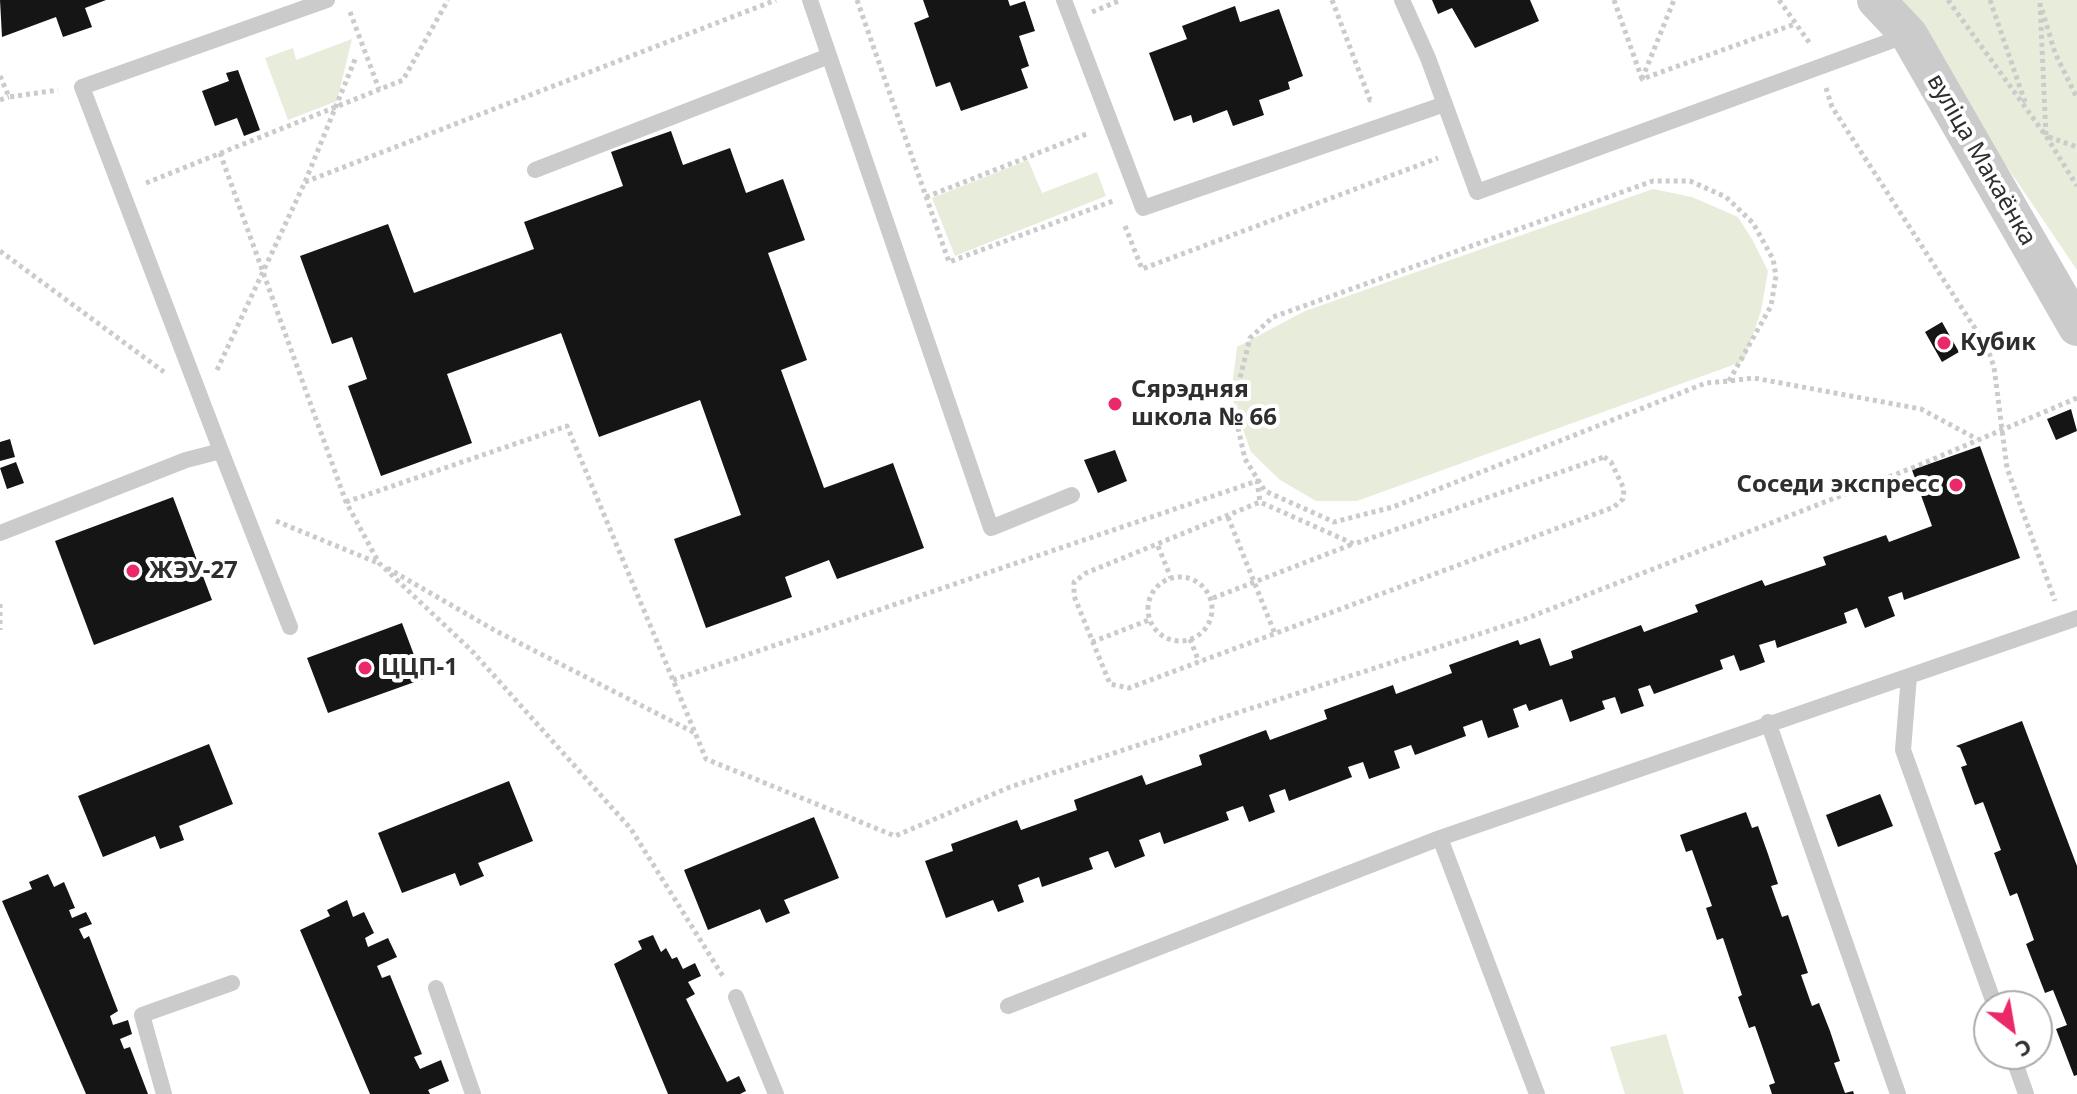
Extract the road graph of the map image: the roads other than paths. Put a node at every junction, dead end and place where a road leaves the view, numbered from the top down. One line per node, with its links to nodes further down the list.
1 (327, 0): 11 (lane)
2 (810, 0): 7 (lane)
3 (1064, 0): 8 (lane)
4 (1402, 0): 8 (lane)
5 (1876, 0): 6 (street, вуліца Макаёнка)
6 (1909, 35): 8 (lane); 10 (street, вуліца Макаёнка)
7 (829, 56): 9 (lane); 12 (lane)
8 (1445, 104)
9 (535, 170)
10 (2077, 327)
11 (221, 451): 13 (lane); 15 (lane)
12 (1072, 495)
13 (0, 533)
14 (2072, 620): 16 (lane)
15 (290, 627)
16 (1909, 676): 17 (lane); 21 (lane)
17 (1768, 722): 18 (lane); 29 (lane)
18 (1440, 838): 23 (lane); 28 (lane)
19 (232, 983): 25 (lane)
20 (436, 988): 26 (lane)
21 (1989, 990)
22 (736, 997): 27 (lane)
23 (1008, 1006)
24 (2018, 1070): 30 (lane)
25 (164, 1094)
26 (473, 1094)
27 (776, 1094)
28 (1537, 1094)
29 (1898, 1094)
30 (2026, 1094)

